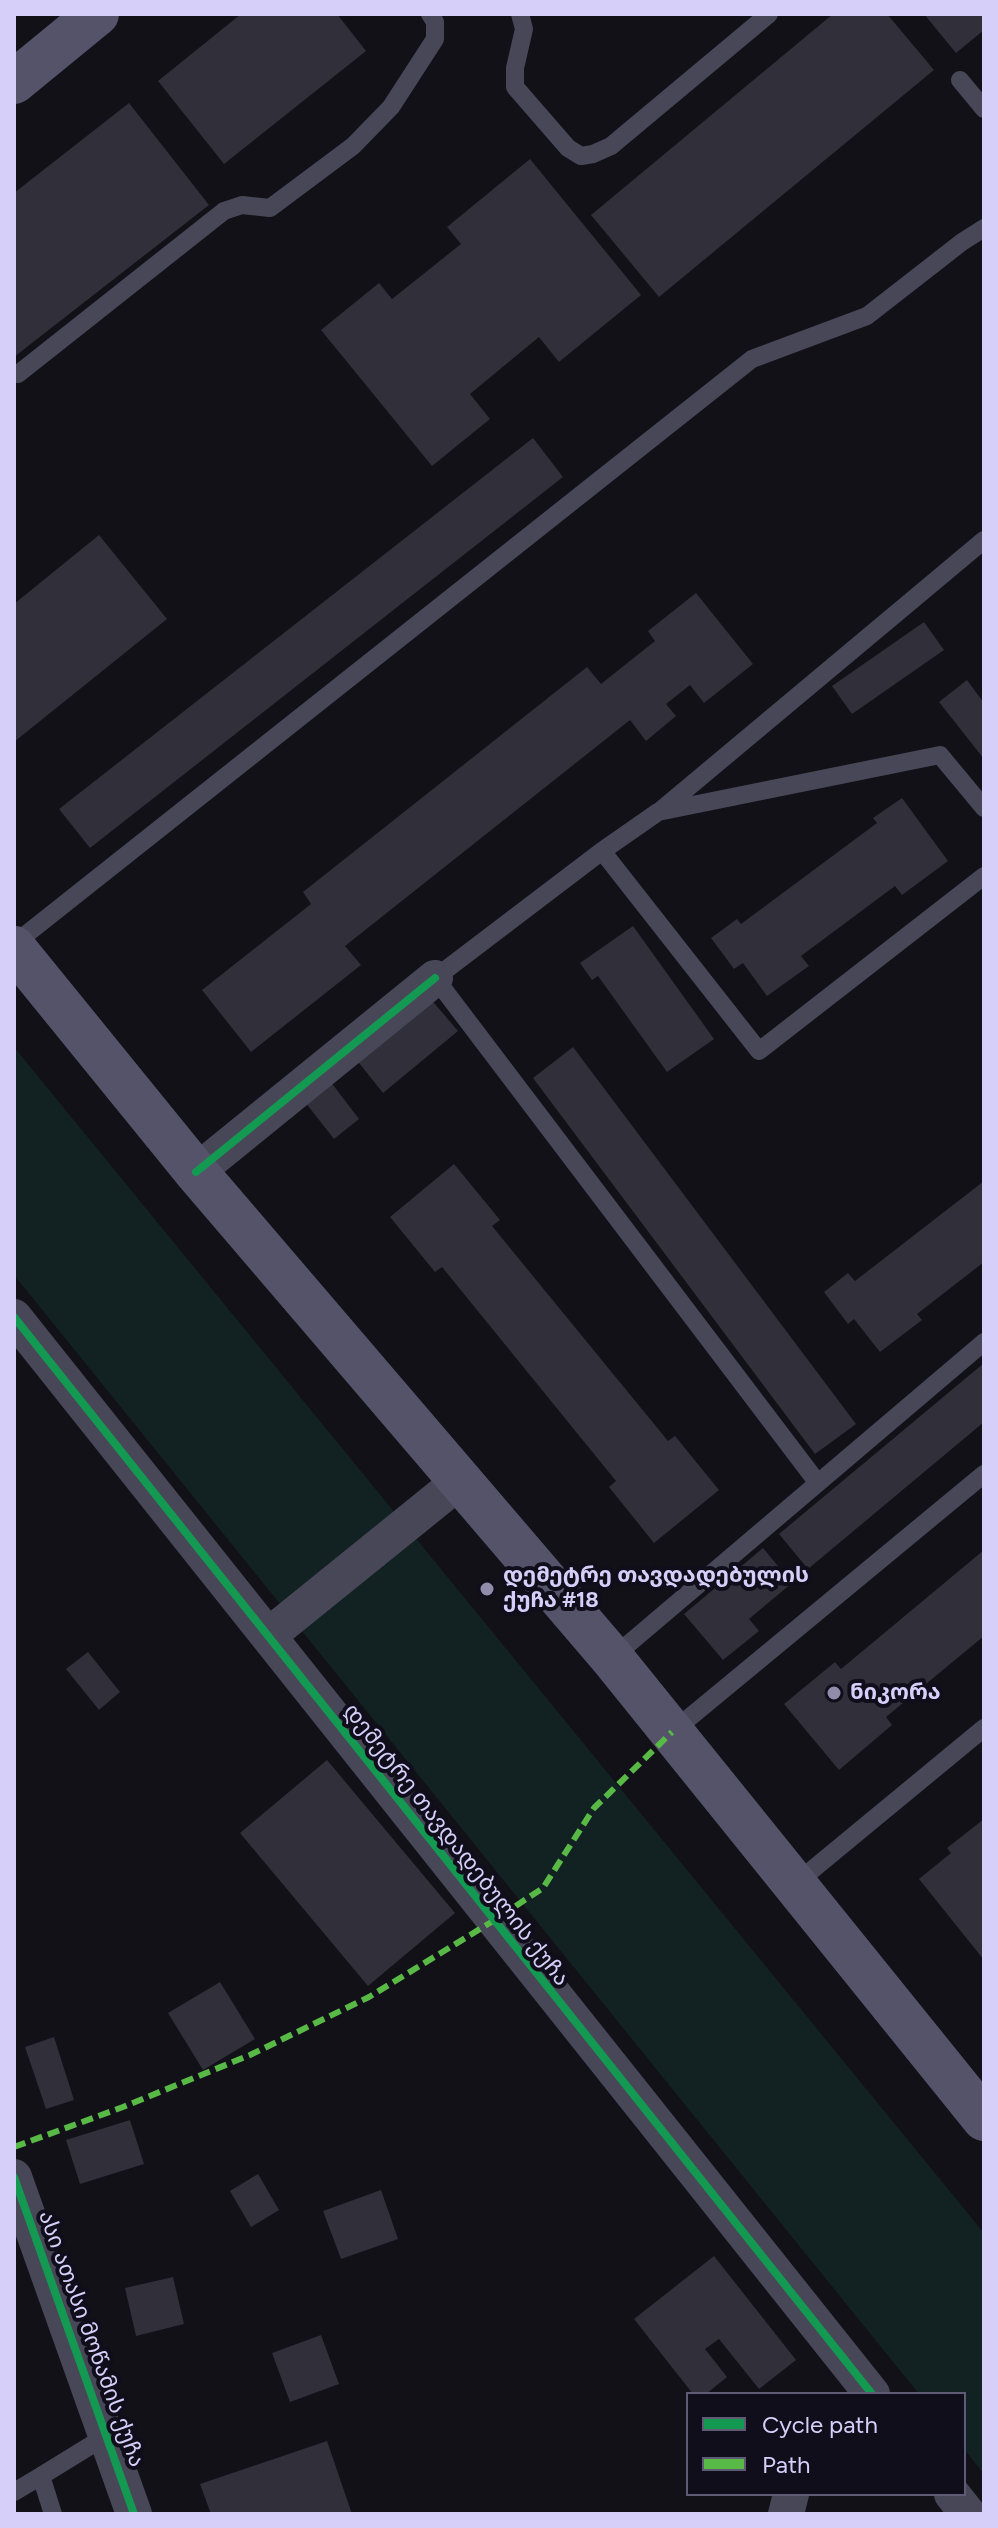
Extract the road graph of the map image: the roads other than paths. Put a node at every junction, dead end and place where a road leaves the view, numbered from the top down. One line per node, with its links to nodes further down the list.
1 (97, 14): 6 (main road)
2 (430, 14): 9 (lane)
3 (520, 14): 4 (lane)
4 (769, 14)
5 (960, 80): 7 (lane)
6 (14, 82)
7 (984, 109)
8 (984, 228): 15 (lane)
9 (18, 374)
10 (984, 540): 12 (lane)
11 (984, 808): 12 (lane)
12 (658, 812): 13 (lane)
13 (602, 851): 14 (lane); 16 (lane)
14 (984, 876)
15 (14, 946): 17 (main road)
16 (435, 978): 17 (street); 22 (lane)
17 (196, 1172): 21 (main road)
18 (14, 1317): 23 (street, დემეტრე თავდადებულის ქუჩა)
19 (984, 1342): 22 (lane)
20 (984, 1474): 26 (lane)
21 (461, 1480): 23 (street); 24 (main road)
22 (817, 1482): 24 (lane)
23 (268, 1636): 30 (street, დემეტრე თავდადებულის ქუჩა)
24 (612, 1658): 26 (main road)
25 (984, 1728): 27 (lane)
26 (672, 1732): 27 (main road)
27 (795, 1884): 28 (main road)
28 (984, 2119)
29 (14, 2177): 31 (street, ასი ათასი მოწამის ქუჩა)
30 (853, 2385)
31 (106, 2436): 32 (lane); 36 (street, ასი ათასი მოწამის ქუჩა)
32 (41, 2476): 33 (lane); 35 (lane)
33 (14, 2492)
34 (954, 2496): 37 (street)
35 (53, 2514)
36 (134, 2514)
37 (968, 2514)

